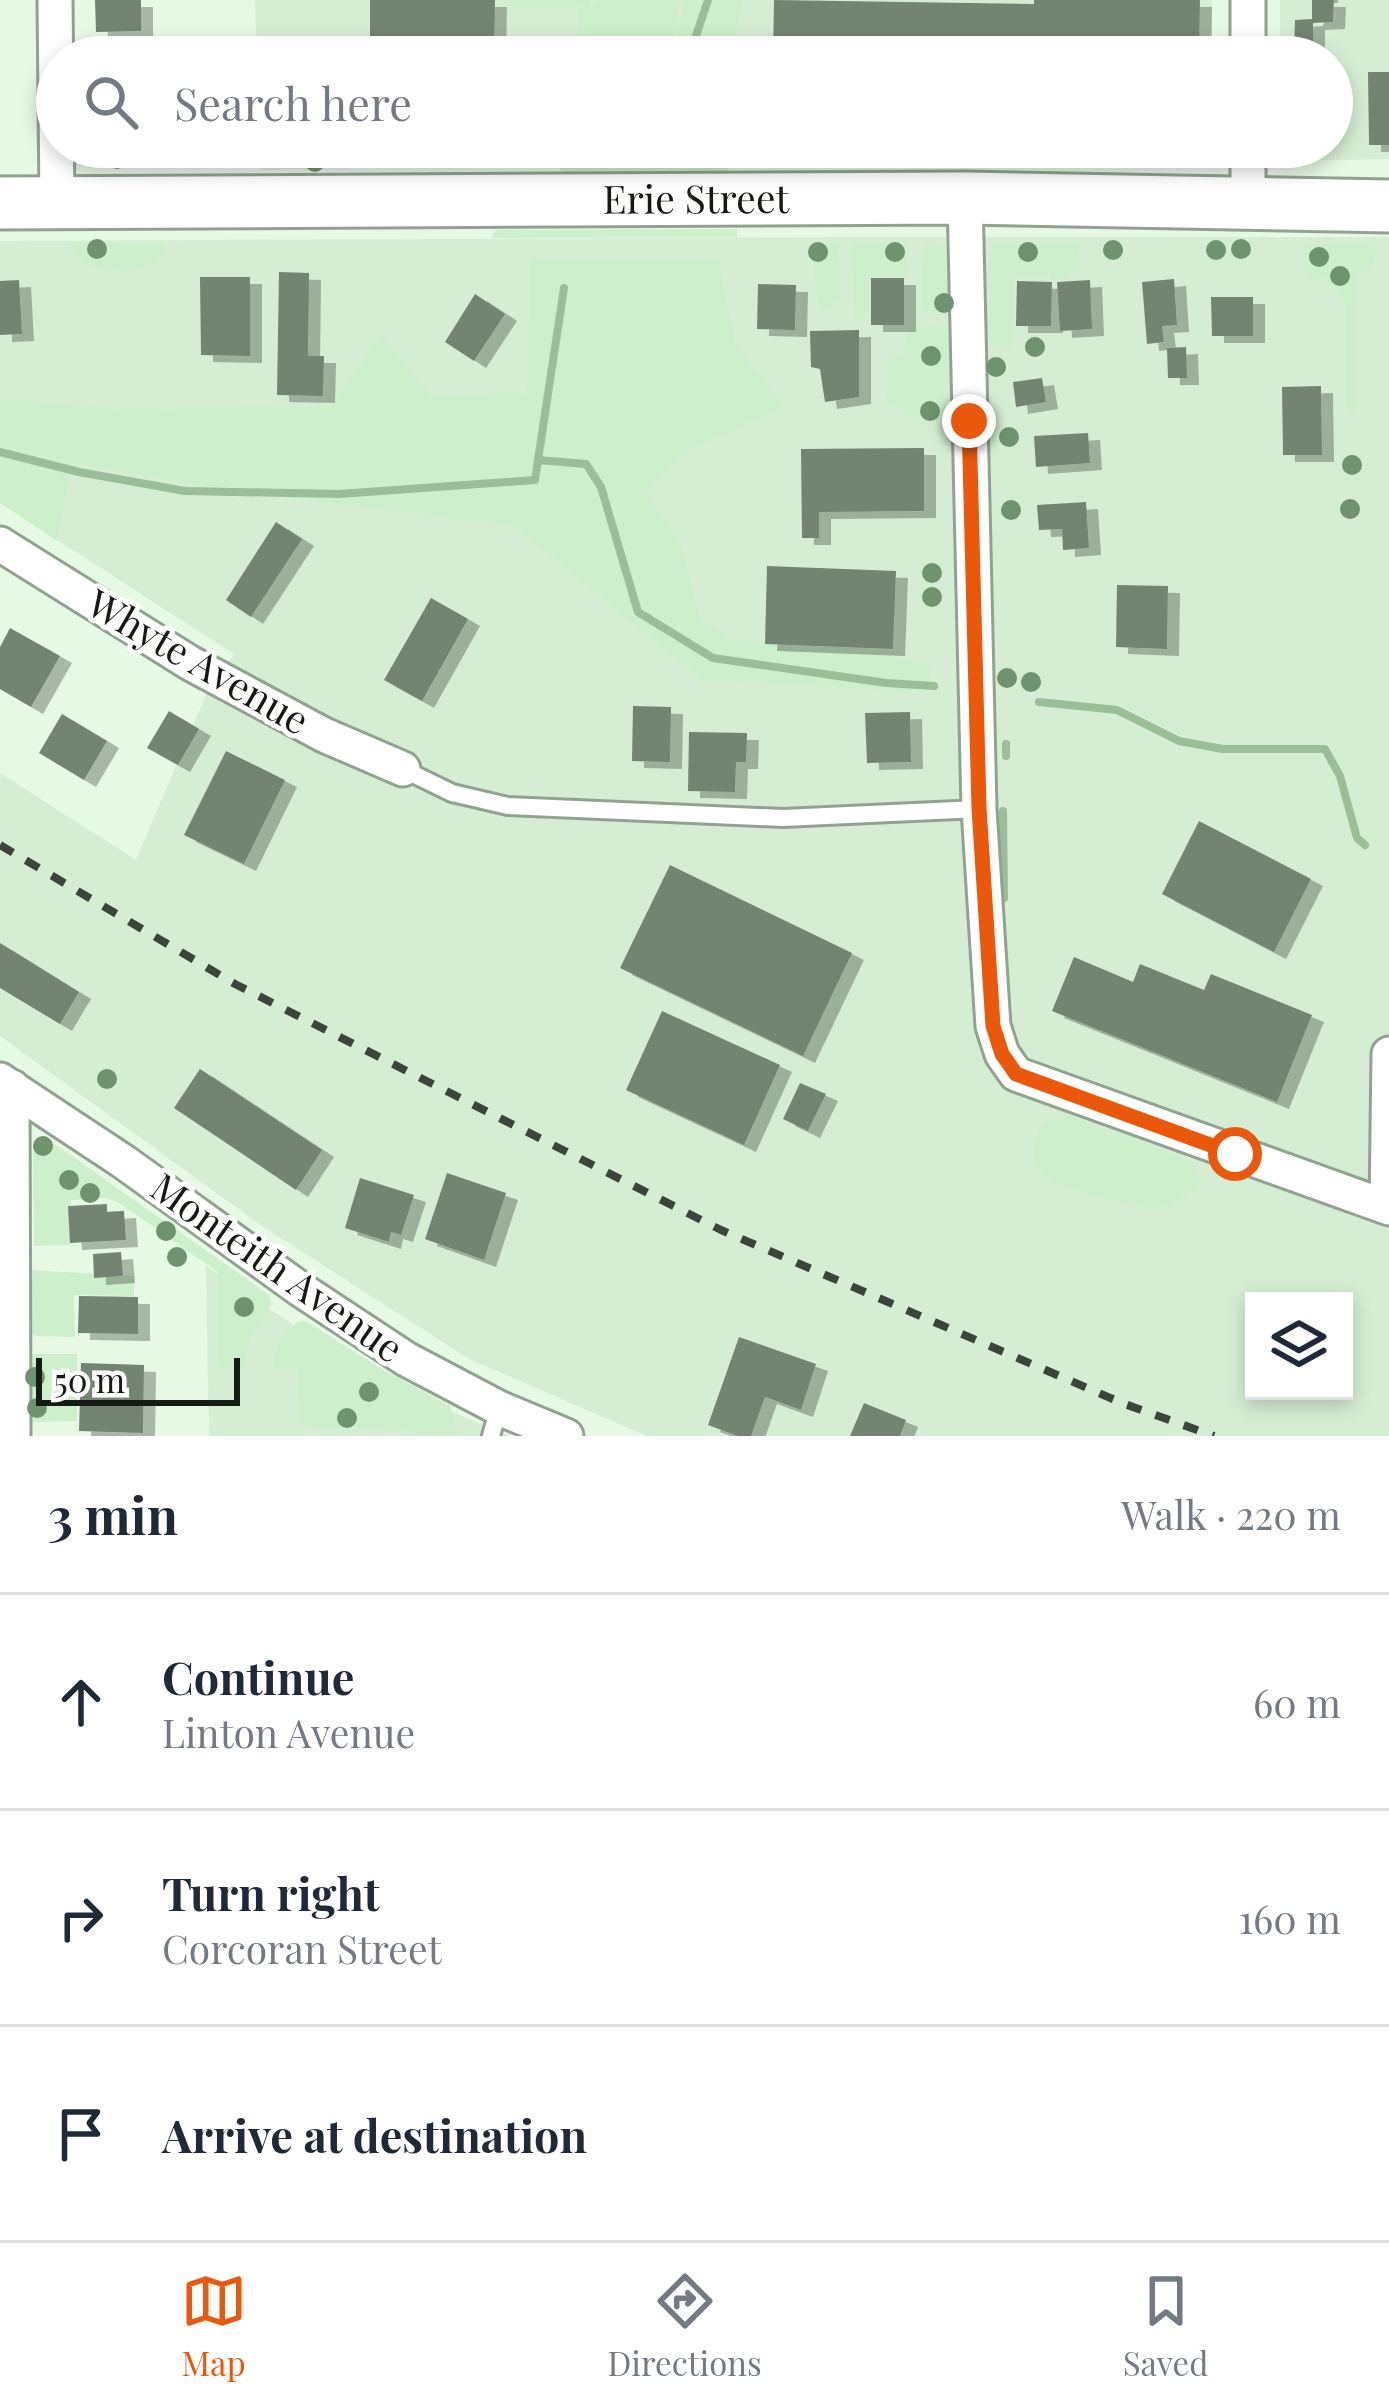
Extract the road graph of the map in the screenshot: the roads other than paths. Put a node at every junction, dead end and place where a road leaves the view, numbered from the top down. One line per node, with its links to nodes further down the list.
1 (55, 0): 3 (street)
2 (1248, 0): 4 (street)
3 (55, 36)
4 (1248, 36)
5 (57, 168): 8 (street)
6 (1248, 168): 10 (street)
7 (965, 198): 8 (main road, Erie Street); 10 (main road, Erie Street); 14 (street)
8 (57, 202): 9 (main road, Erie Street)
9 (0, 203)
10 (1248, 203): 11 (main road, Erie Street)
11 (1389, 206)
12 (0, 544): 13 (street, Whyte Avenue)
13 (403, 769): 14 (lane)
14 (979, 808): 17 (street)
15 (1389, 1054): 17 (street)
16 (6, 1083): 18 (street, Monteith Avenue); 19 (street)
17 (1388, 1207)
18 (495, 1422): 20 (street, Monteith Avenue)
19 (13, 1436)
20 (566, 1436)

